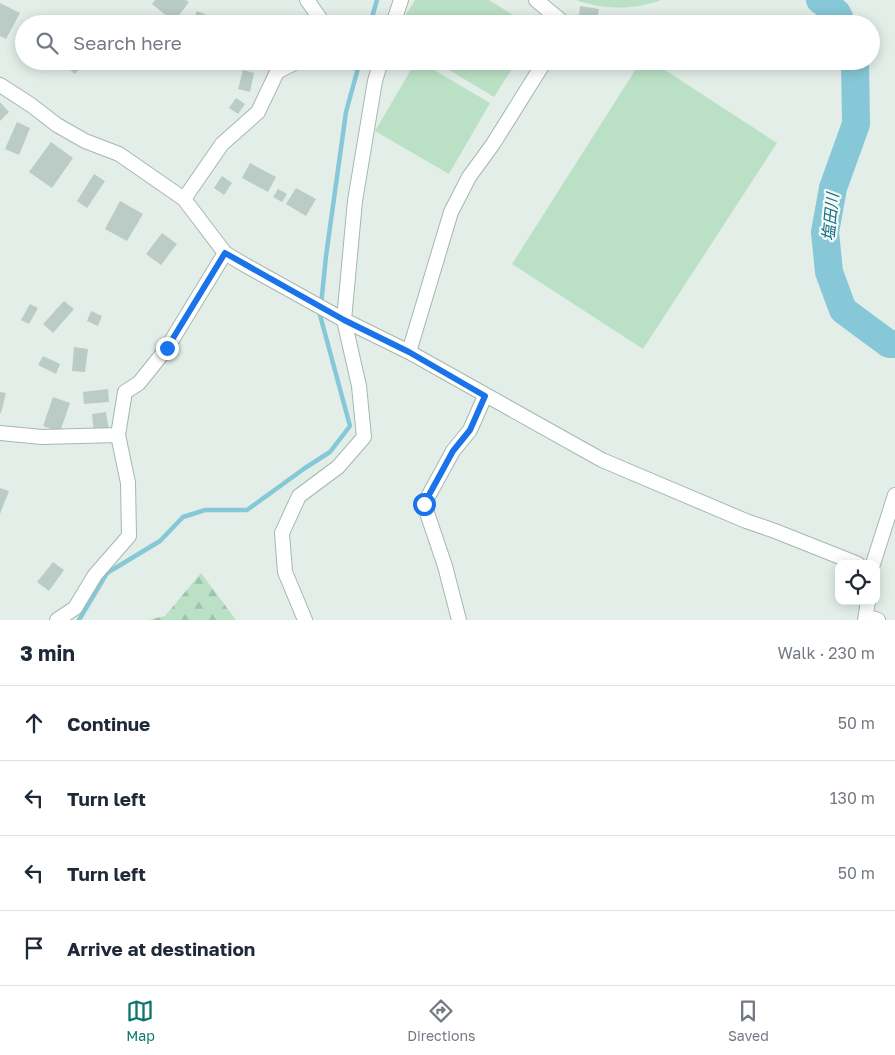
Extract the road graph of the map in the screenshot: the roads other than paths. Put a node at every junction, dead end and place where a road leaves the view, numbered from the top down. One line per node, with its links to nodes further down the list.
1 (307, 0): 4 (street)
2 (401, 0): 5 (street)
3 (536, 0): 6 (street)
4 (318, 15)
5 (396, 15)
6 (554, 15)
7 (281, 70): 11 (street)
8 (378, 70): 13 (street)
9 (539, 70): 14 (street)
10 (0, 85): 11 (street)
11 (184, 199): 12 (street)
12 (225, 253): 13 (street); 17 (street)
13 (344, 320): 14 (street); 24 (street)
14 (409, 352): 15 (street)
15 (485, 396): 19 (street); 25 (street)
16 (0, 433): 17 (street)
17 (118, 435): 23 (street)
18 (895, 495): 20 (street)
19 (848, 560)
20 (874, 560)
21 (868, 605): 22 (street)
22 (870, 618)
23 (57, 620)
24 (305, 620)
25 (458, 620)

